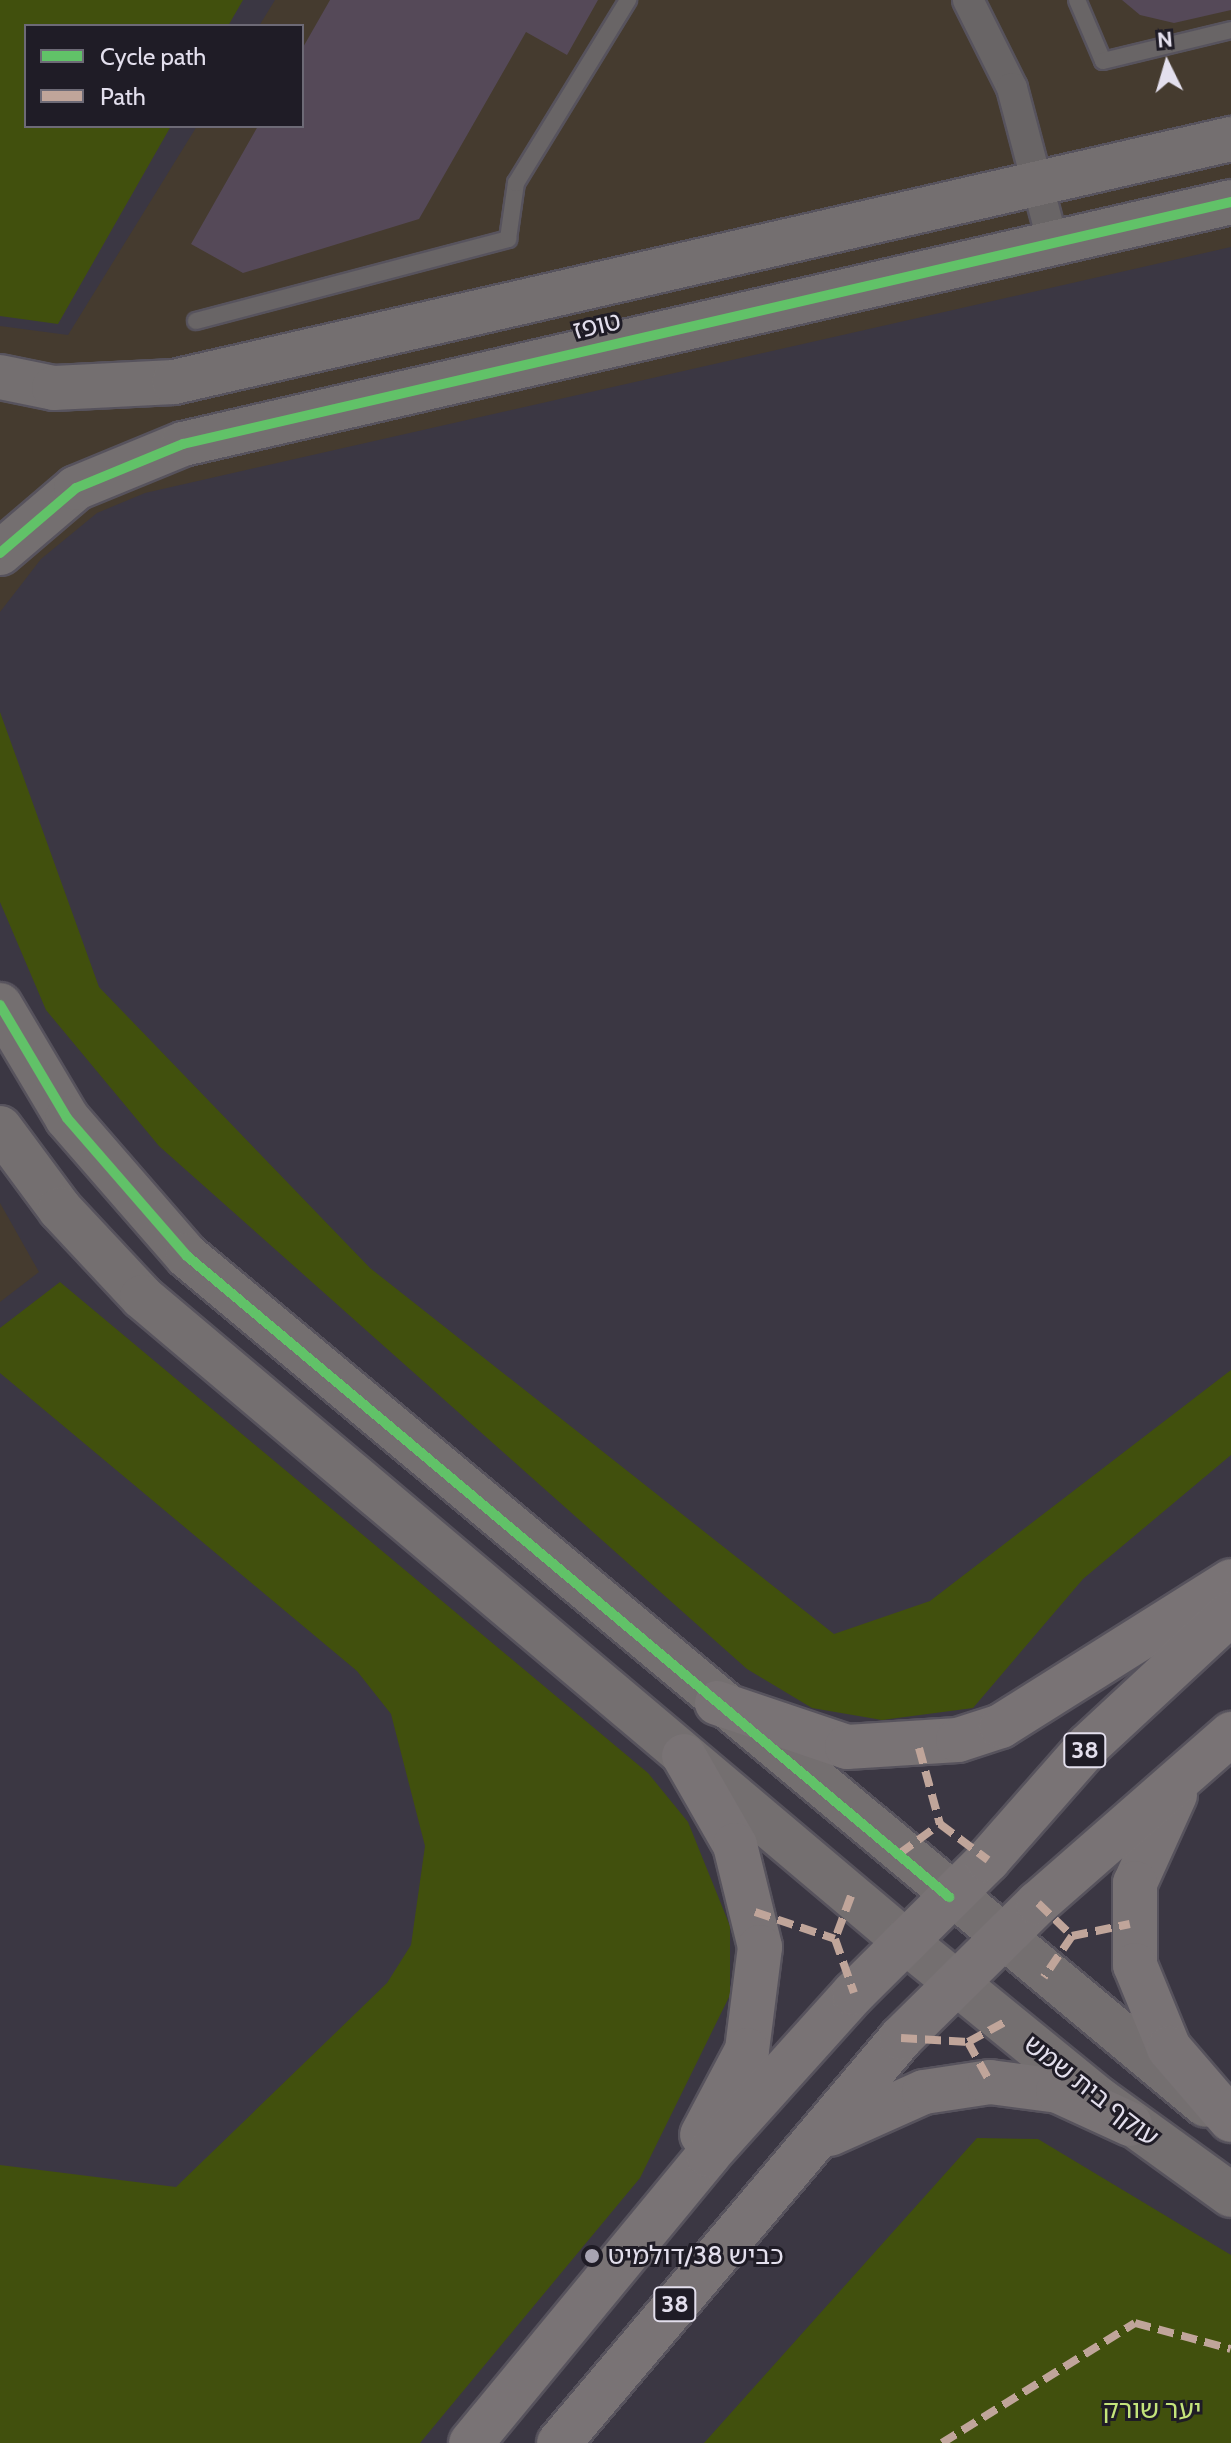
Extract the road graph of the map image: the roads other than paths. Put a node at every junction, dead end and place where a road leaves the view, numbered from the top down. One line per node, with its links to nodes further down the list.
1 (628, 0): 9 (lane)
2 (968, 0): 6 (street)
3 (1077, 0): 4 (lane)
4 (1231, 30)
5 (1231, 139): 6 (street, טופז)
6 (1043, 182): 8 (street); 10 (street, טופז)
7 (1231, 202): 8 (street, טופז)
8 (1053, 243): 11 (street, טופז)
9 (196, 321)
10 (0, 377)
11 (0, 553)
12 (0, 1005): 16 (street)
13 (0, 1128): 18 (street, עוקף בית שמש)
14 (1231, 1581): 16 (highway)
15 (1231, 1613): 19 (highway, 38)
16 (717, 1703): 19 (street)
17 (1227, 1737): 20 (highway, 38); 23 (highway)
18 (684, 1756): 21 (street, עוקף בית שמש); 27 (highway)
19 (949, 1897): 20 (street); 21 (highway, 38)
20 (999, 1938): 22 (highway, 38); 23 (street)
21 (905, 1941): 22 (street, עוקף בית שמש); 27 (highway, 38)
22 (954, 1982): 24 (street, עוקף בית שמש); 25 (highway, 38)
23 (1231, 2122)
24 (1130, 2124): 25 (highway); 26 (street, עוקף בית שמש)
25 (791, 2166): 29 (highway, 38)
26 (1231, 2195)
27 (652, 2223): 28 (highway, 38)
28 (471, 2443)
29 (559, 2443)

